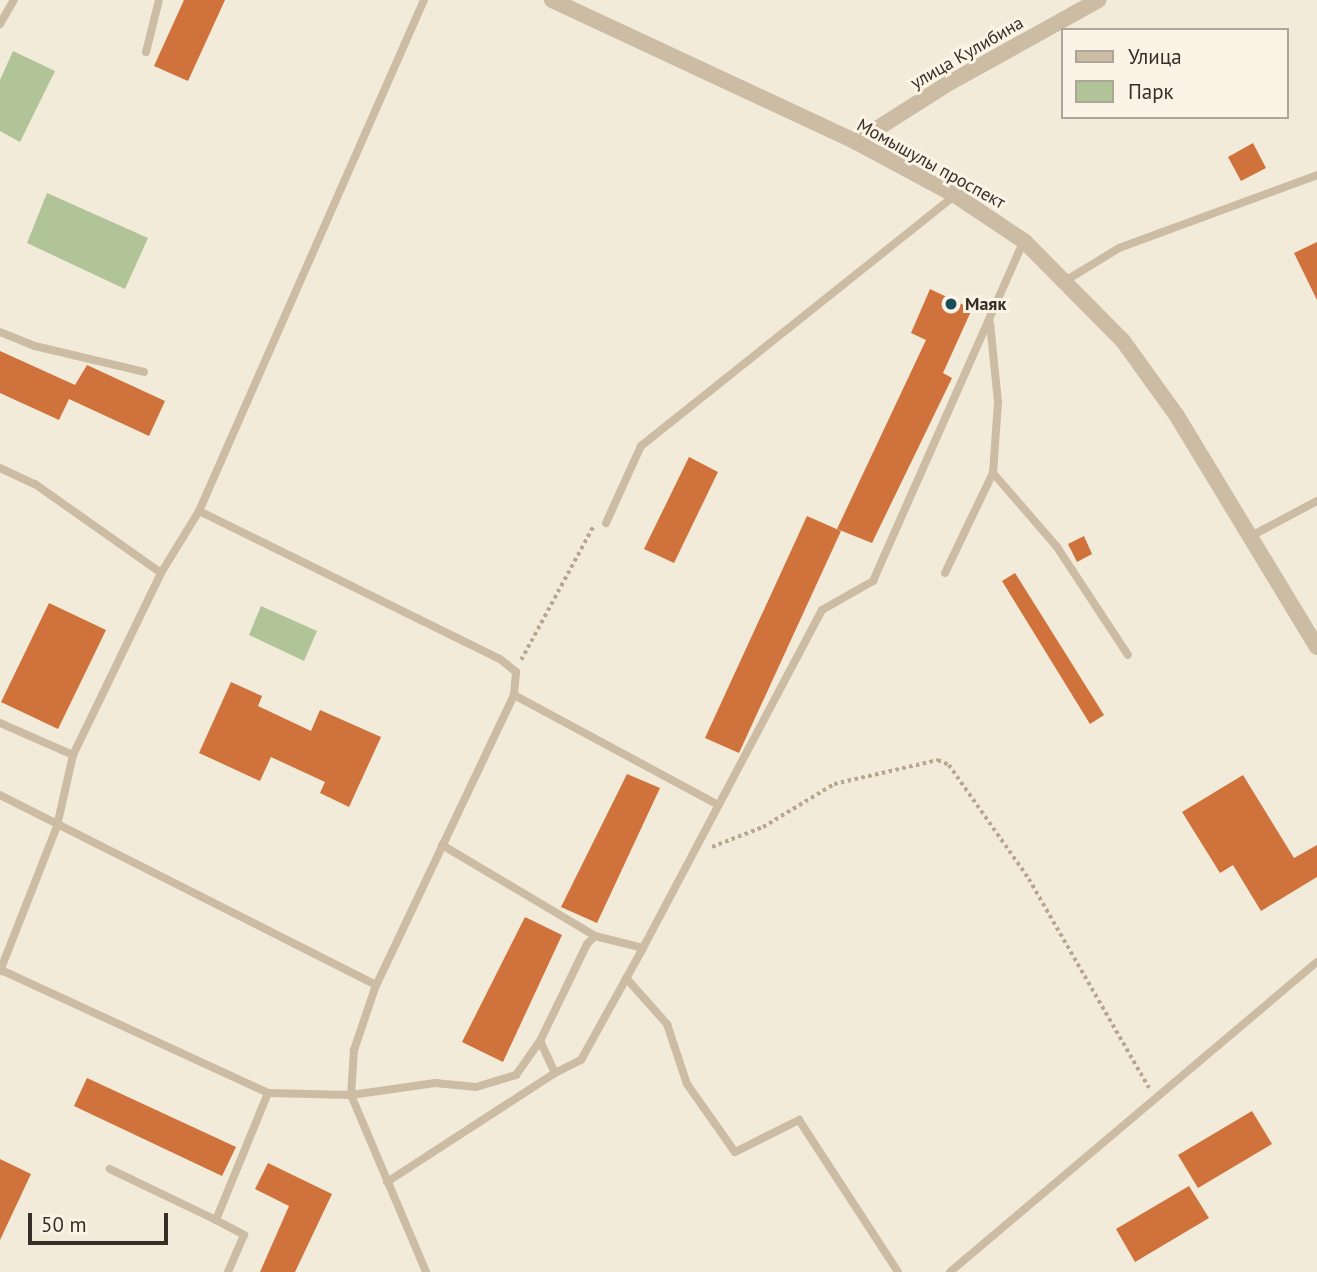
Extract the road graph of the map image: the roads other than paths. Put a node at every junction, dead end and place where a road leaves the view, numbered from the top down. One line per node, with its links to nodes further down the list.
1 (14, 0): 6 (lane)
2 (159, 0): 7 (lane)
3 (424, 0): 19 (lane)
4 (552, 0): 8 (street, Момышулы проспект)
5 (1099, 0): 8 (street, улица Кулибина)
6 (0, 24)
7 (146, 52)
8 (856, 142): 10 (street, Момышулы проспект)
9 (1317, 176): 12 (lane)
10 (955, 195): 11 (street, Момышулы проспект); 20 (lane)
11 (1024, 241): 12 (street, Момышулы проспект); 13 (lane)
12 (1065, 282): 21 (street, Момышулы проспект)
13 (989, 320): 17 (lane); 30 (lane)
14 (0, 332): 15 (lane)
15 (144, 372)
16 (0, 468): 22 (lane)
17 (993, 474): 23 (lane); 25 (lane)
18 (1317, 501): 21 (lane)
19 (199, 511): 22 (lane); 26 (lane)
20 (606, 523)
21 (1251, 536): 24 (street, Момышулы проспект)
22 (161, 573): 28 (lane)
23 (946, 573)
24 (1317, 647)
25 (1128, 655)
26 (513, 695): 30 (lane); 32 (lane)
27 (0, 723): 28 (lane)
28 (73, 755): 31 (lane)
29 (0, 795): 31 (lane)
30 (718, 805): 34 (lane)
31 (57, 826): 36 (lane); 38 (lane)
32 (442, 845): 33 (lane); 38 (lane)
33 (596, 936): 34 (lane); 39 (lane)
34 (643, 948): 37 (lane)
35 (1317, 962): 49 (lane)
36 (0, 970): 41 (lane)
37 (626, 978): 40 (lane); 48 (lane)
38 (376, 985): 42 (lane)
39 (540, 1041): 40 (lane); 42 (lane)
40 (555, 1073): 44 (lane)
41 (268, 1093): 42 (lane); 45 (lane)
42 (351, 1095): 44 (lane)
43 (110, 1169): 45 (lane)
44 (387, 1182): 47 (lane)
45 (216, 1220): 46 (lane)
46 (228, 1272)
47 (426, 1272)
48 (898, 1272)
49 (950, 1272)

